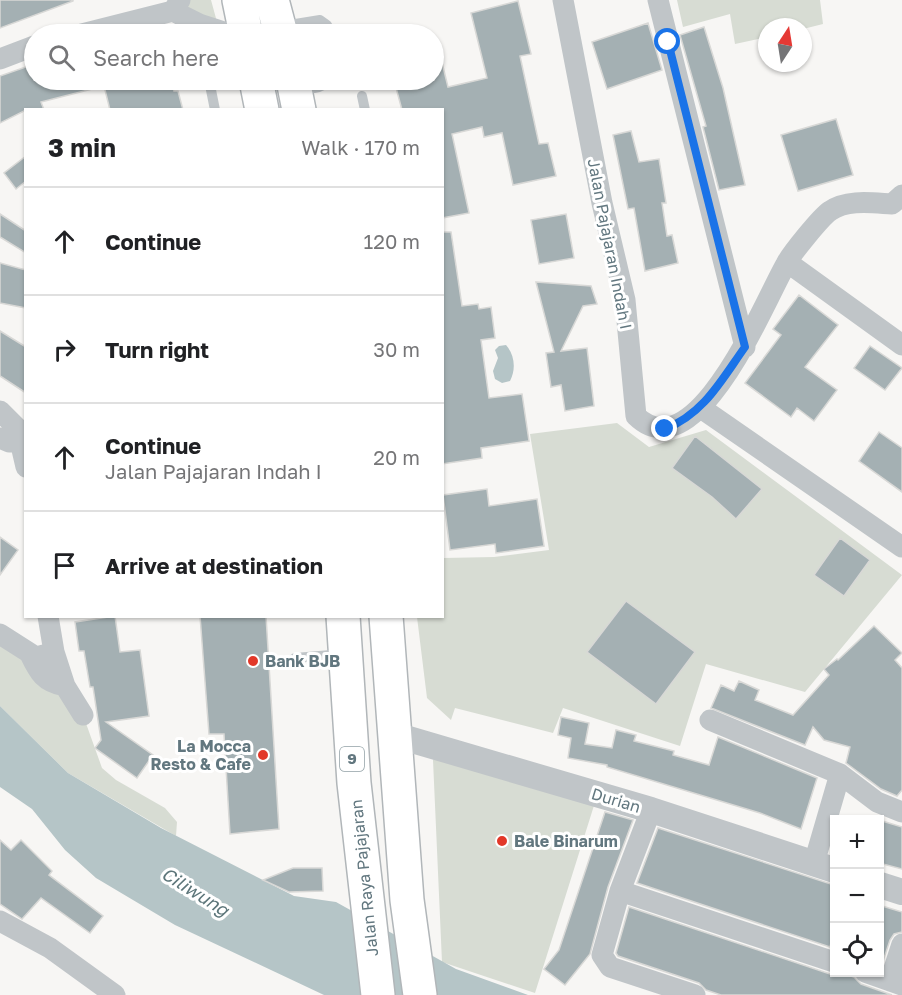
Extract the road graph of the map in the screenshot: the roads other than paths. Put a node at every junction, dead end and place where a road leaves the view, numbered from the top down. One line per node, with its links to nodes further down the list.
1 (239, 0): 8 (highway)
2 (563, 0): 20 (street, Jalan Pajajaran Indah I)
3 (658, 0): 19 (street)
4 (177, 5): 6 (street); 7 (street)
5 (278, 20): 9 (lane)
6 (115, 24)
7 (195, 24)
8 (244, 24)
9 (326, 24)
10 (24, 50): 11 (street)
11 (0, 60)
12 (211, 90): 14 (lane)
13 (362, 96): 15 (lane)
14 (215, 108)
15 (365, 108)
16 (902, 195): 17 (street)
17 (787, 262): 18 (street); 19 (street)
18 (902, 345)
19 (745, 347): 20 (street)
20 (701, 408): 25 (street)
21 (0, 411): 23 (street)
22 (0, 438): 23 (street)
23 (22, 442): 24 (street)
24 (24, 454)
25 (902, 547)
26 (48, 618): 30 (street)
27 (343, 618): 31 (highway, Jalan Raya Pajajaran / 9)
28 (386, 618): 37 (highway)
29 (0, 634): 32 (street)
30 (54, 652): 32 (street); 34 (street)
31 (346, 653): 33 (lane); 51 (highway, Jalan Raya Pajajaran / 9)
32 (30, 654): 34 (street)
33 (286, 664)
34 (65, 686): 35 (street)
35 (83, 715)
36 (711, 720): 38 (street)
37 (395, 735): 39 (street, Durian); 52 (highway)
38 (840, 774): 40 (street); 41 (street)
39 (651, 810): 41 (street, Durian); 43 (street)
40 (902, 812)
41 (824, 867)
42 (884, 887): 44 (street)
43 (620, 891): 47 (street); 53 (street)
44 (902, 892)
45 (0, 921): 50 (street)
46 (902, 944): 49 (street)
47 (830, 961)
48 (879, 977): 49 (street)
49 (896, 983)
50 (115, 995)
51 (378, 995)
52 (420, 995)
53 (695, 995)

